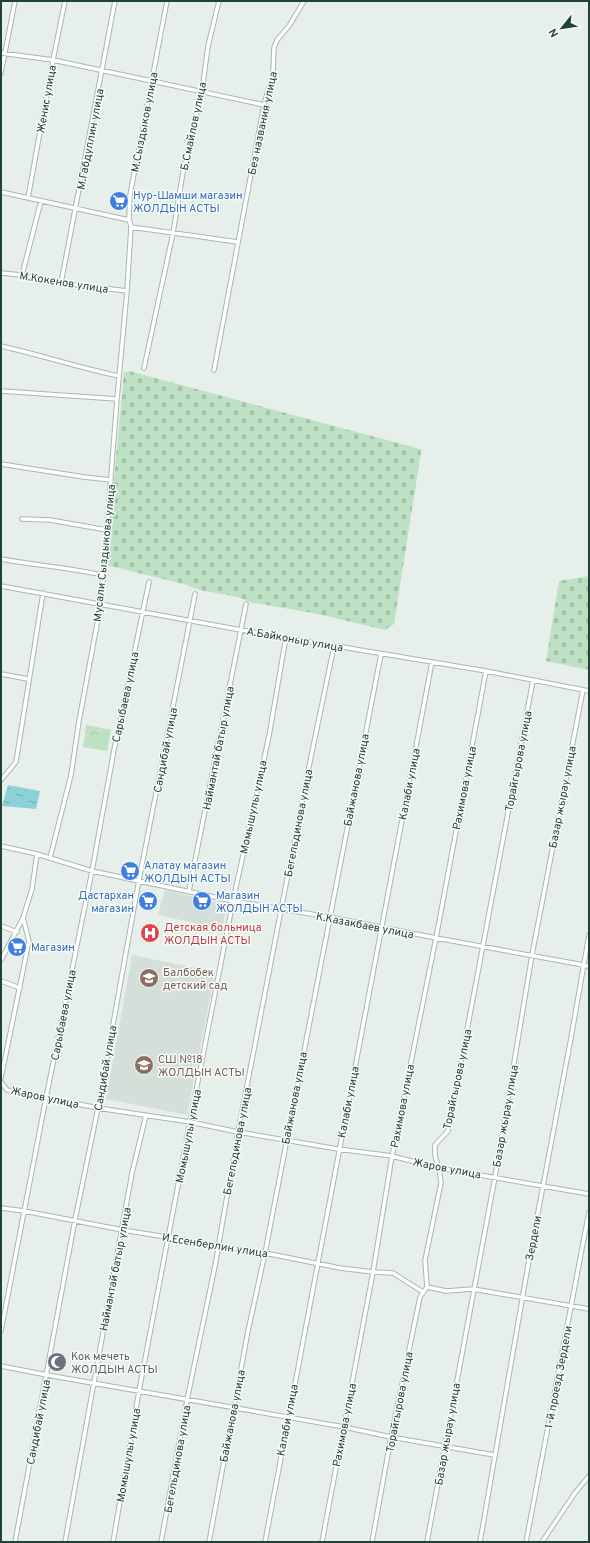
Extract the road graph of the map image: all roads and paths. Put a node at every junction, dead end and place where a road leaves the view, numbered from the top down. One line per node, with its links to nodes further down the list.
1 (15, 1): 7 (street)
2 (65, 1): 8 (street, Женис улица)
3 (116, 1): 9 (street, М.Габдуллин улица)
4 (167, 1): 11 (street, М.Сыздыков улица)
5 (219, 1): 12 (street, Б.Смайлов улица)
6 (304, 1): 13 (street, Без названия улица)
7 (3, 53): 8 (street); 10 (street)
8 (53, 60): 9 (street); 15 (street, Женис улица)
9 (103, 70): 11 (street); 17 (street, М.Габдуллин улица)
10 (1, 73)
11 (151, 82): 12 (street); 18 (street, М.Сыздыков улица)
12 (202, 91): 13 (street); 20 (street, Б.Смайлов улица)
13 (264, 105): 21 (street, Без названия улица)
14 (1, 192): 15 (street)
15 (28, 198): 16 (street)
16 (41, 201): 17 (street); 23 (street)
17 (76, 208): 18 (street); 24 (street, М.Габдуллин улица)
18 (129, 220): 19 (street, М.Сыздыков улица)
19 (131, 227): 20 (street); 25 (street, М.Сыздыков улица)
20 (173, 233): 21 (street); 27 (street, Б.Смайлов улица)
21 (238, 242): 28 (street, Без названия улица)
22 (1, 273): 23 (street, М.Кокенов улица)
23 (22, 275): 24 (street, М.Кокенов улица)
24 (61, 284): 25 (street, М.Кокенов улица)
25 (127, 291): 29 (street, Мусали Сыздыкова улица)
26 (1, 346): 29 (street)
27 (144, 368)
28 (214, 370)
29 (120, 376): 31 (street, Мусали Сыздыкова улица)
30 (1, 391): 31 (street)
31 (117, 399): 33 (street, Мусали Сыздыкова улица)
32 (1, 464): 33 (street)
33 (111, 480): 35 (street, Мусали Сыздыкова улица)
34 (22, 519): 35 (street)
35 (107, 530): 37 (street, Мусали Сыздыкова улица)
36 (1, 558): 37 (street)
37 (103, 575): 42 (street, Мусали Сыздыкова улица)
38 (149, 582): 44 (street, Сарыбаева улица)
39 (1, 586): 40 (street, А.Байконыр улица)
40 (43, 593): 42 (street, А.Байконыр улица); 53 (street)
41 (195, 594): 45 (street, Сандибай улица)
42 (101, 603): 44 (street, А.Байконыр улица); 60 (street, Мусали Сыздыкова улица)
43 (246, 604): 46 (street, Наймантай батыр улица)
44 (143, 612): 45 (street, А.Байконыр улица); 61 (street, Сарыбаева улица)
45 (190, 621): 46 (street, А.Байконыр улица); 62 (street, Сандибай улица)
46 (241, 630): 47 (street, А.Байконыр улица); 63 (street, Наймантай батыр улица)
47 (286, 637): 48 (street, А.Байконыр улица); 64 (street, Момышулы улица)
48 (334, 646): 49 (street, А.Байконыр улица); 65 (street, Бегельдинова улица)
49 (380, 654): 50 (street, А.Байконыр улица); 66 (street, Байжанова улица)
50 (432, 662): 51 (street, А.Байконыр улица); 69 (street, Калаби улица)
51 (486, 670): 54 (street, А.Байконыр улица); 72 (street, Рахимова улица)
52 (1, 674): 53 (street)
53 (28, 679): 57 (street)
54 (533, 680): 55 (street, А.Байконыр улица); 73 (street, Торайгырова улица)
55 (583, 690): 56 (street, А.Байконыр улица); 74 (street, Базар жырау улица)
56 (589, 691)
57 (1, 780)
58 (1, 846): 59 (street, К.Казакбаев улица)
59 (37, 854): 60 (street, К.Казакбаев улица); 67 (street)
60 (50, 858): 61 (street, К.Казакбаев улица)
61 (92, 871): 62 (street, К.Казакбаев улица); 82 (street, Сарыбаева улица)
62 (139, 880): 63 (street, К.Казакбаев улица); 83 (street, Сандибай улица)
63 (189, 891): 64 (street, К.Казакбаев улица)
64 (232, 901): 65 (street, К.Казакбаев улица); 85 (street, Момышулы улица)
65 (282, 909): 66 (street, К.Казакбаев улица); 86 (street, Бегельдинова улица)
66 (329, 917): 69 (street, К.Казакбаев улица); 87 (street, Байжанова улица)
67 (23, 918): 70 (street); 79 (street)
68 (1, 926): 70 (street)
69 (382, 928): 72 (street, К.Казакбаев улица); 88 (street, Калаби улица)
70 (17, 932): 75 (street)
71 (589, 935): 76 (street, Зердели)
72 (436, 938): 73 (street, К.Казакбаев улица); 89 (street, Рахимова улица)
73 (483, 946): 74 (street, К.Казакбаев улица); 90 (street, Торайгырова улица)
74 (532, 955): 76 (street, К.Казакбаев улица); 91 (street, Базар жырау улица)
75 (1, 960)
76 (584, 965): 77 (street, К.Казакбаев улица); 92 (street, Зердели)
77 (589, 966)
78 (1, 980): 79 (street)
79 (20, 988): 80 (street)
80 (1, 1078)
81 (1, 1082): 82 (street, Жаров улица)
82 (46, 1098): 83 (street, Жаров улица); 95 (street, Сарыбаева улица)
83 (98, 1108): 84 (street, Жаров улица); 97 (street, Сандибай улица)
84 (146, 1115): 85 (street, Жаров улица); 98 (street, Наймантай батыр улица)
85 (190, 1122): 86 (street, Жаров улица); 99 (street, Момышулы улица)
86 (238, 1132): 87 (street, Жаров улица); 100 (street, Бегельдинова улица)
87 (286, 1140): 88 (street, Жаров улица); 101 (street, Байжанова улица)
88 (338, 1149): 89 (street, Жаров улица); 102 (street, Калаби улица)
89 (392, 1156): 90 (street, Жаров улица); 103 (street, Рахимова улица)
90 (439, 1168): 91 (street, Жаров улица); 104 (street, Торайгырова улица)
91 (495, 1176): 92 (street, Жаров улица); 105 (street, Базар жырау улица)
92 (543, 1186): 93 (street, Жаров улица); 107 (street, Зердели)
93 (589, 1194)
94 (1, 1208): 95 (street, И.Есенберлин улица)
95 (24, 1211): 97 (street, И.Есенберлин улица); 110 (street, Сарыбаева улица)
96 (589, 1212): 108 (street, 1-й проезд Зердели)
97 (75, 1220): 98 (street, И.Есенберлин улица); 112 (street, Сандибай улица)
98 (123, 1230): 99 (street, И.Есенберлин улица); 113 (street, Наймантай батыр улица)
99 (168, 1237): 100 (street, И.Есенберлин улица); 114 (street, Момышулы улица)
100 (217, 1246): 101 (street, И.Есенберлин улица); 115 (street, Бегельдинова улица)
101 (265, 1253): 102 (street, И.Есенберлин улица); 116 (street, Байжанова улица)
102 (317, 1263): 103 (street, И.Есенберлин улица); 117 (street, Калаби улица)
103 (373, 1272): 106 (street, И.Есенберлин улица); 118 (street, Рахимова улица)
104 (427, 1286): 105 (street); 106 (street, Торайгырова улица)
105 (473, 1289): 107 (street); 120 (street, Базар жырау улица)
106 (423, 1292): 119 (street, Торайгырова улица)
107 (522, 1298): 108 (street); 121 (street, Зердели)
108 (572, 1306): 109 (street); 133 (street, 1-й проезд Зердели)
109 (589, 1309)
110 (1, 1331)
111 (1, 1366): 112 (street)
112 (47, 1375): 113 (street); 123 (street, Сандибай улица)
113 (93, 1383): 114 (street); 124 (street, Наймантай батыр улица)
114 (139, 1391): 115 (street); 125 (street, Момышулы улица)
115 (187, 1400): 116 (street); 126 (street, Бегельдинова улица)
116 (234, 1408): 117 (street); 127 (street, Байжанова улица)
117 (288, 1417): 118 (street); 128 (street, Калаби улица)
118 (344, 1427): 119 (street); 129 (street, Рахимова улица)
119 (392, 1437): 120 (street); 130 (street, Торайгырова улица)
120 (445, 1446): 121 (street); 131 (street, Базар жырау улица)
121 (494, 1455): 132 (street, Зердели)
122 (589, 1476): 134 (street)
123 (15, 1542)
124 (64, 1542)
125 (113, 1542)
126 (161, 1542)
127 (209, 1542)
128 (265, 1542)
129 (322, 1542)
130 (372, 1542)
131 (427, 1542)
132 (480, 1542)
133 (526, 1542)
134 (542, 1542)

